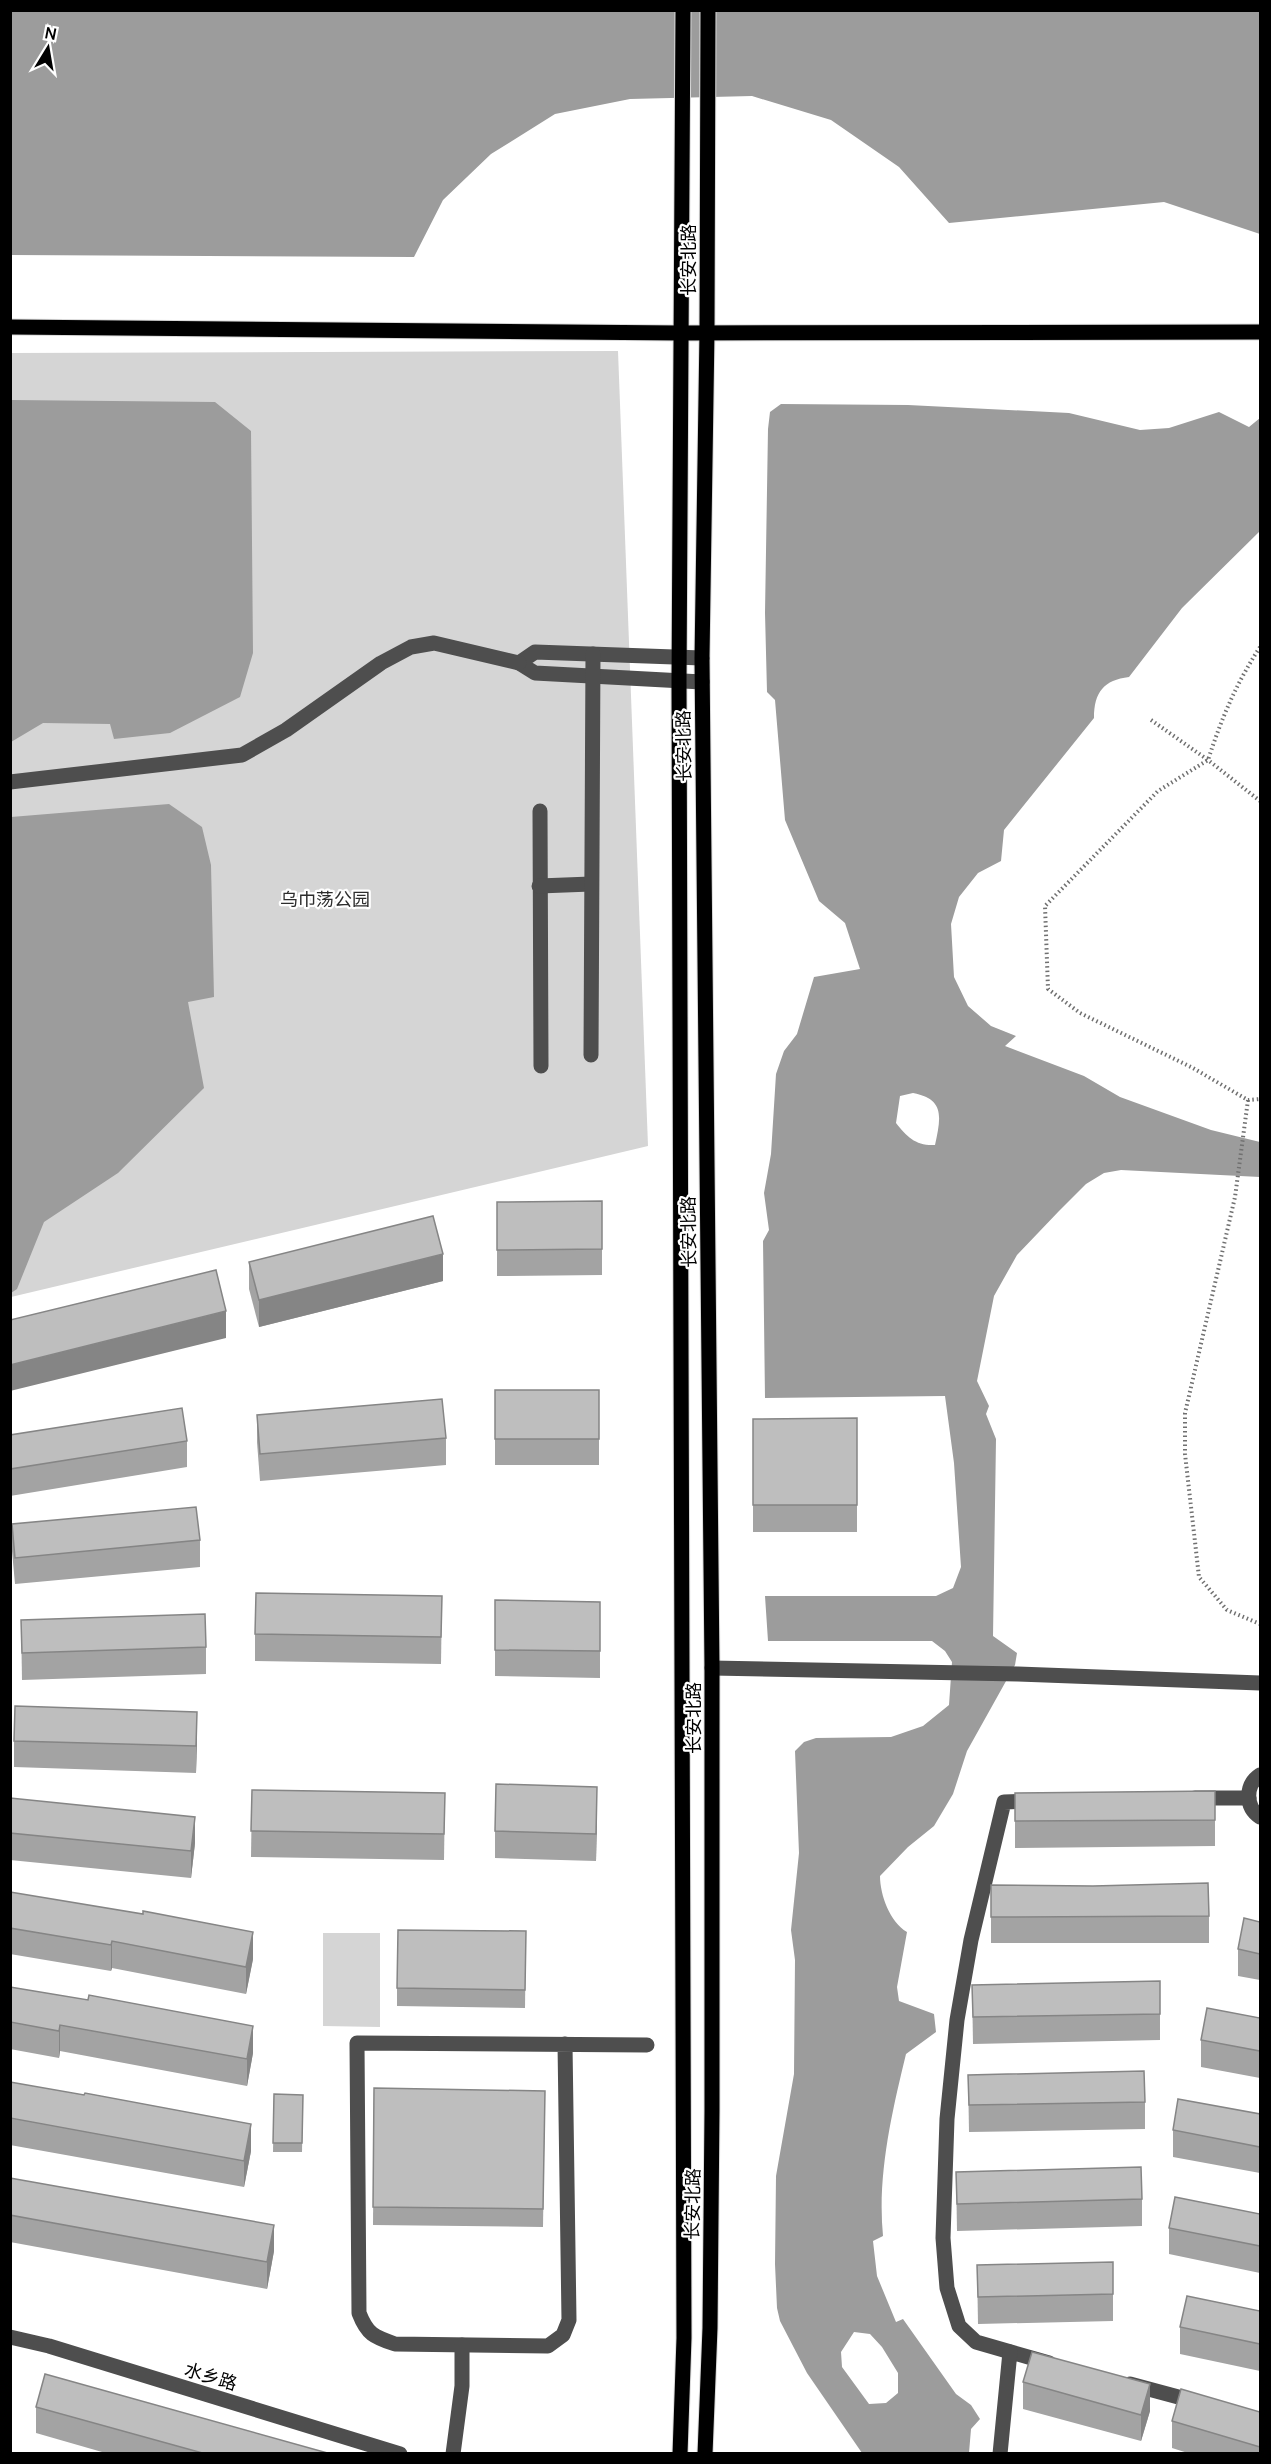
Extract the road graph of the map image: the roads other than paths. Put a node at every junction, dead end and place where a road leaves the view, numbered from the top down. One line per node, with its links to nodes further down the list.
1 (683, 10): 6 (main road, 长安北路)
2 (708, 10): 4 (main road, 长安北路)
3 (10, 327): 6 (main road)
4 (707, 332): 5 (main road); 6 (main road); 9 (main road, 长安北路)
5 (1260, 332)
6 (680, 333): 8 (main road, 长安北路)
7 (593, 654): 8 (street); 10 (street); 11 (street)
8 (679, 657): 9 (street); 12 (main road, 长安北路)
9 (702, 658): 13 (main road, 长安北路)
10 (519, 663): 11 (street); 14 (street)
11 (592, 677): 12 (street); 16 (street)
12 (679, 681): 13 (street); 37 (main road, 长安北路)
13 (702, 682): 20 (main road, 长安北路)
14 (10, 782)
15 (540, 811): 17 (street)
16 (591, 884): 17 (street); 18 (street)
17 (539, 885): 19 (street)
18 (591, 1055)
19 (541, 1066)
20 (712, 1668): 21 (street); 38 (main road, 长安北路)
21 (1260, 1683)
22 (1260, 1775): 23 (street)
23 (1249, 1797): 24 (street); 26 (street)
24 (1179, 1799)
25 (1051, 1801): 31 (street)
26 (1260, 1817)
27 (565, 2044): 28 (street); 30 (street); 30 (street)
28 (647, 2045)
29 (10, 2337): 35 (street, 水乡路)
30 (462, 2345): 36 (street)
31 (1010, 2352): 32 (street); 39 (street)
32 (1067, 2367)
33 (1112, 2380): 34 (street)
34 (1214, 2407)
35 (400, 2454)
36 (453, 2454)
37 (680, 2454)
38 (705, 2454)
39 (1000, 2454)

